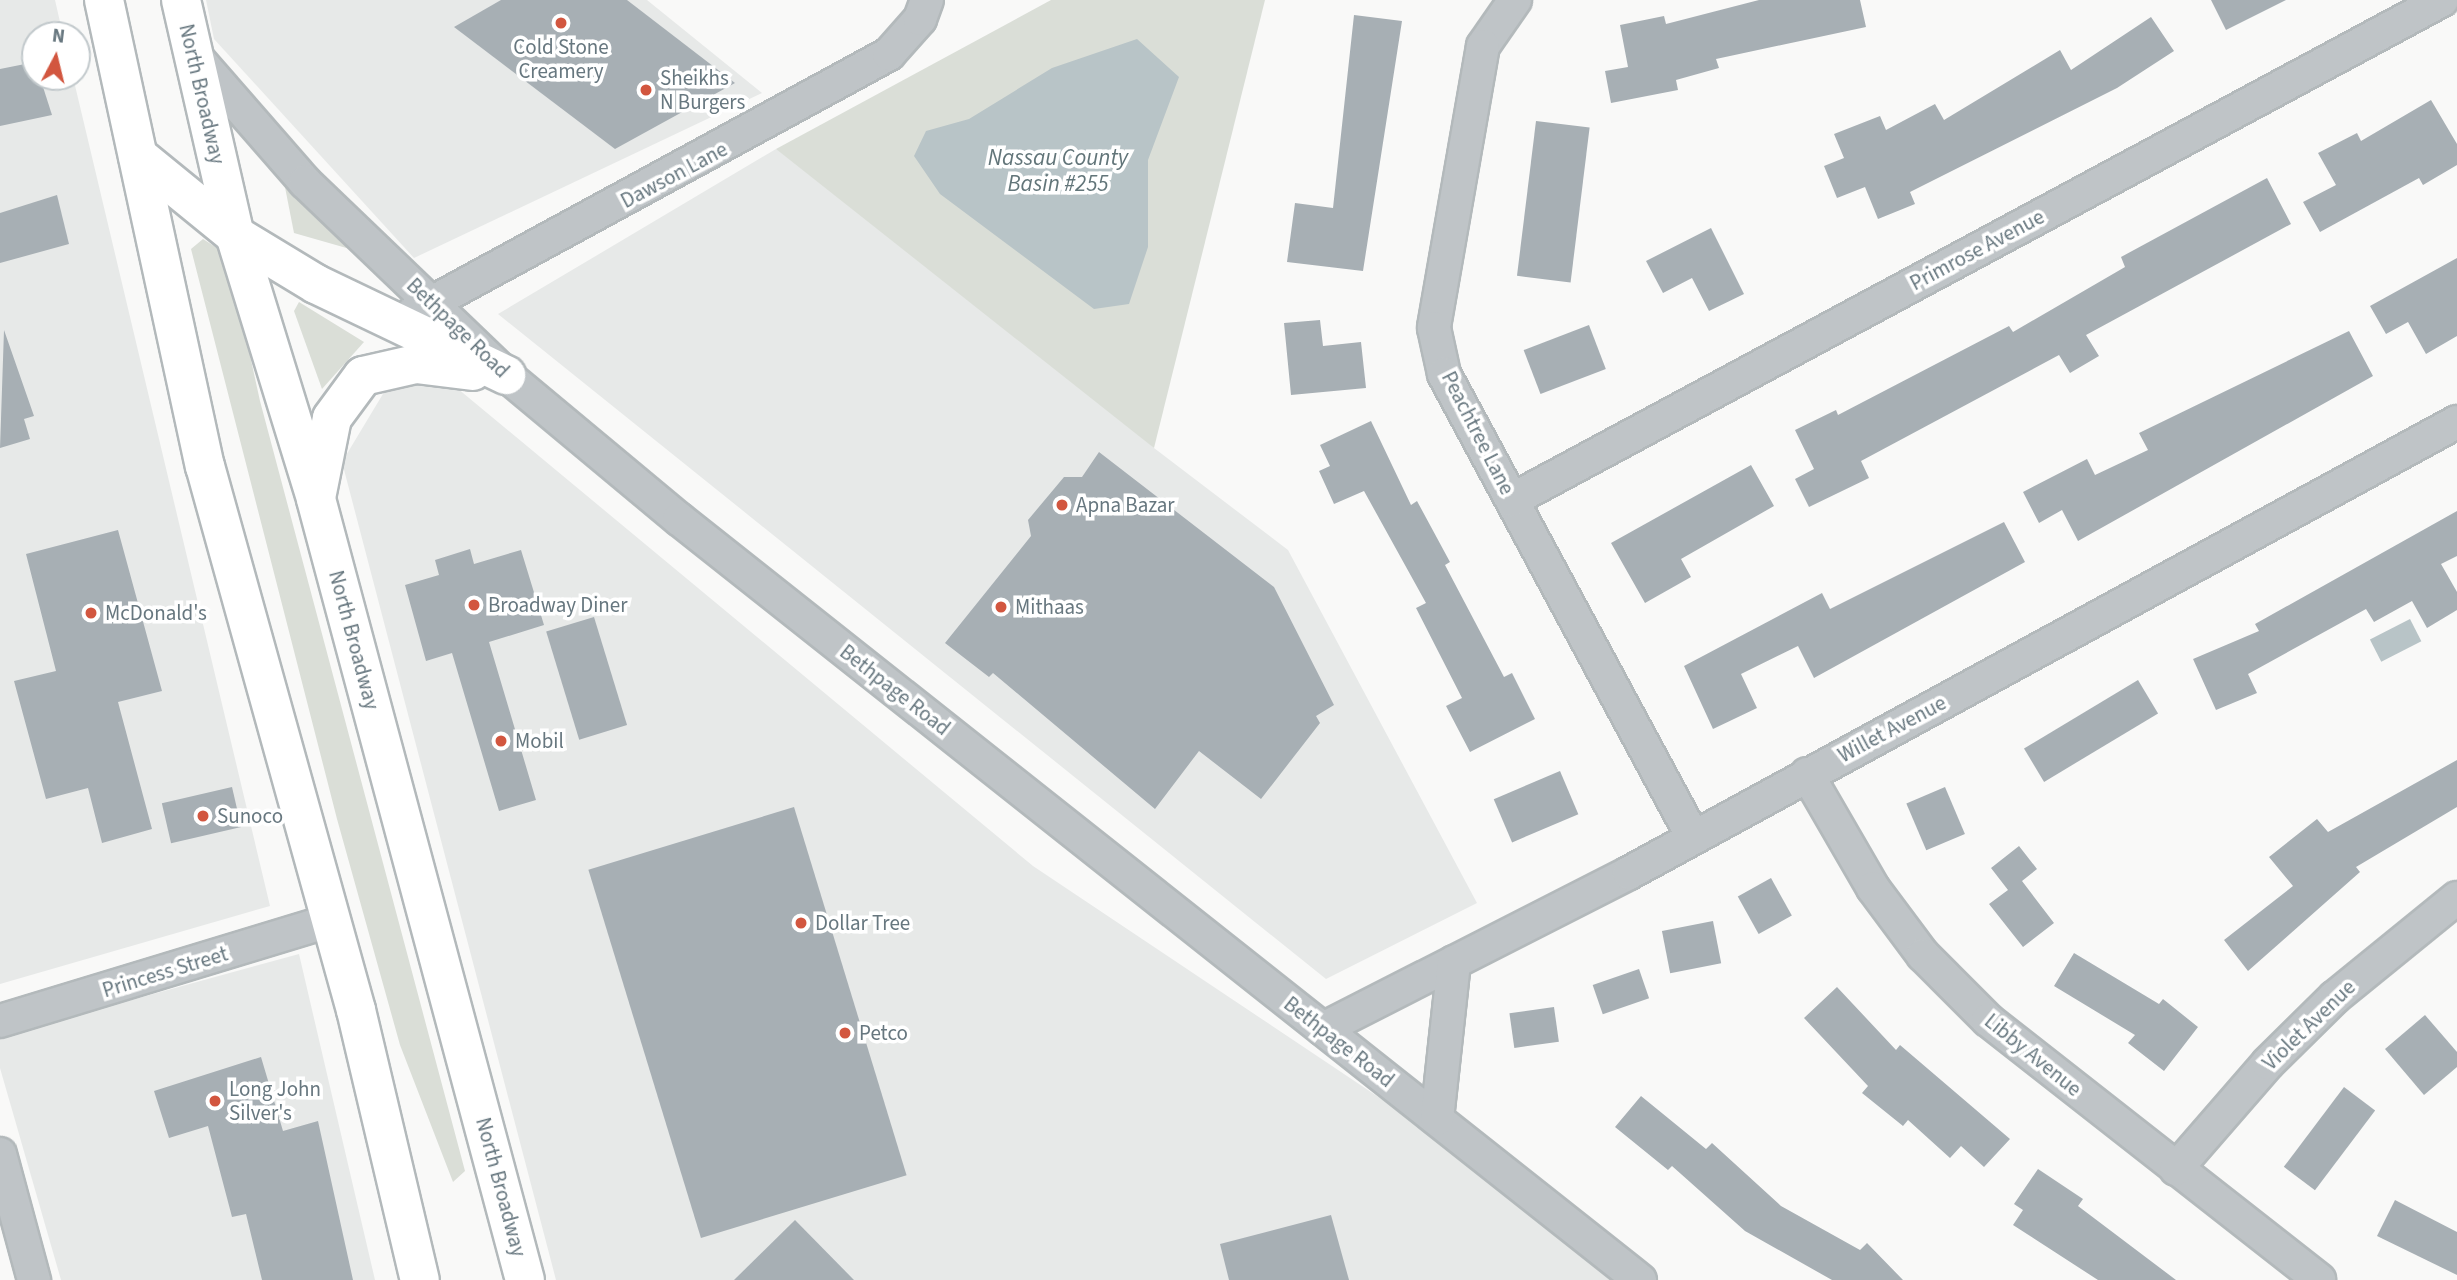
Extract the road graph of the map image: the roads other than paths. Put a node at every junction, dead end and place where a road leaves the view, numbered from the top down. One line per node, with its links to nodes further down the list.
1 (104, 0): 7 (main road)
2 (181, 0): 6 (main road, North Broadway)
3 (927, 0): 9 (street, Dawson Lane)
4 (1515, 0): 14 (street, Peachtree Lane)
5 (2442, 0): 14 (street, Primrose Avenue)
6 (193, 52): 8 (main road, North Broadway); 9 (street, Bethpage Road)
7 (138, 156): 8 (main road); 18 (main road)
8 (235, 235): 10 (main road); 13 (main road, North Broadway)
9 (431, 302): 10 (street, Dawson Lane); 11 (street, Bethpage Road)
10 (397, 323): 11 (main road)
11 (506, 375): 13 (main road); 21 (street, Bethpage Road)
12 (2457, 422): 15 (street, Willet Avenue)
13 (316, 499): 27 (main road, North Broadway)
14 (1512, 500): 16 (street, Peachtree Lane)
15 (1807, 774): 16 (street, Willet Avenue); 24 (street, Libby Avenue)
16 (1693, 837): 19 (street, Willet Avenue)
17 (2457, 898): 24 (street, Violet Avenue)
18 (330, 921): 20 (street, Princess Street); 26 (main road)
19 (1454, 962): 21 (street, Willet Avenue); 22 (street)
20 (0, 1021)
21 (1323, 1029): 22 (street, Bethpage Road)
22 (1437, 1119): 28 (street, Bethpage Road)
23 (0, 1154): 25 (street)
24 (2176, 1169): 29 (street, Libby Avenue)
25 (34, 1280)
26 (420, 1280)
27 (525, 1280)
28 (1640, 1280)
29 (2319, 1280)

